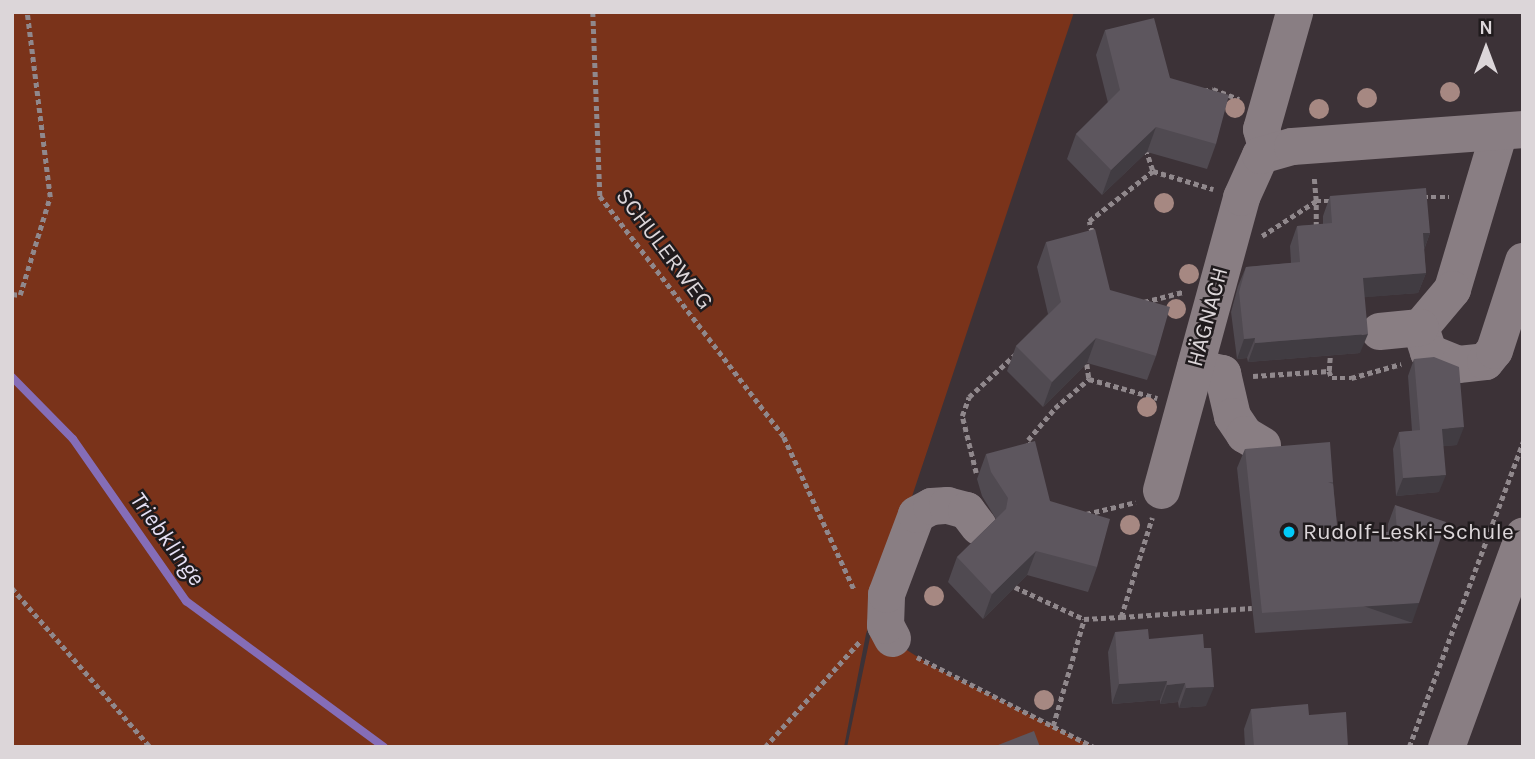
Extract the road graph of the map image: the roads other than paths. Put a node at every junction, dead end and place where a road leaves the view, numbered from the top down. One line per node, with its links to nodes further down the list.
1 (1291, 17): 3 (street)
2 (1511, 130): 3 (street); 6 (street)
3 (1267, 151): 7 (street, HÄGNACH)
4 (1523, 261): 6 (street)
5 (1379, 331): 6 (street)
6 (1424, 339)
7 (1208, 370): 8 (street); 9 (street, HÄGNACH)
8 (1262, 445)
9 (1159, 496)
10 (978, 526): 12 (street)
11 (1523, 536): 13 (street)
12 (878, 638)
13 (1447, 747)

